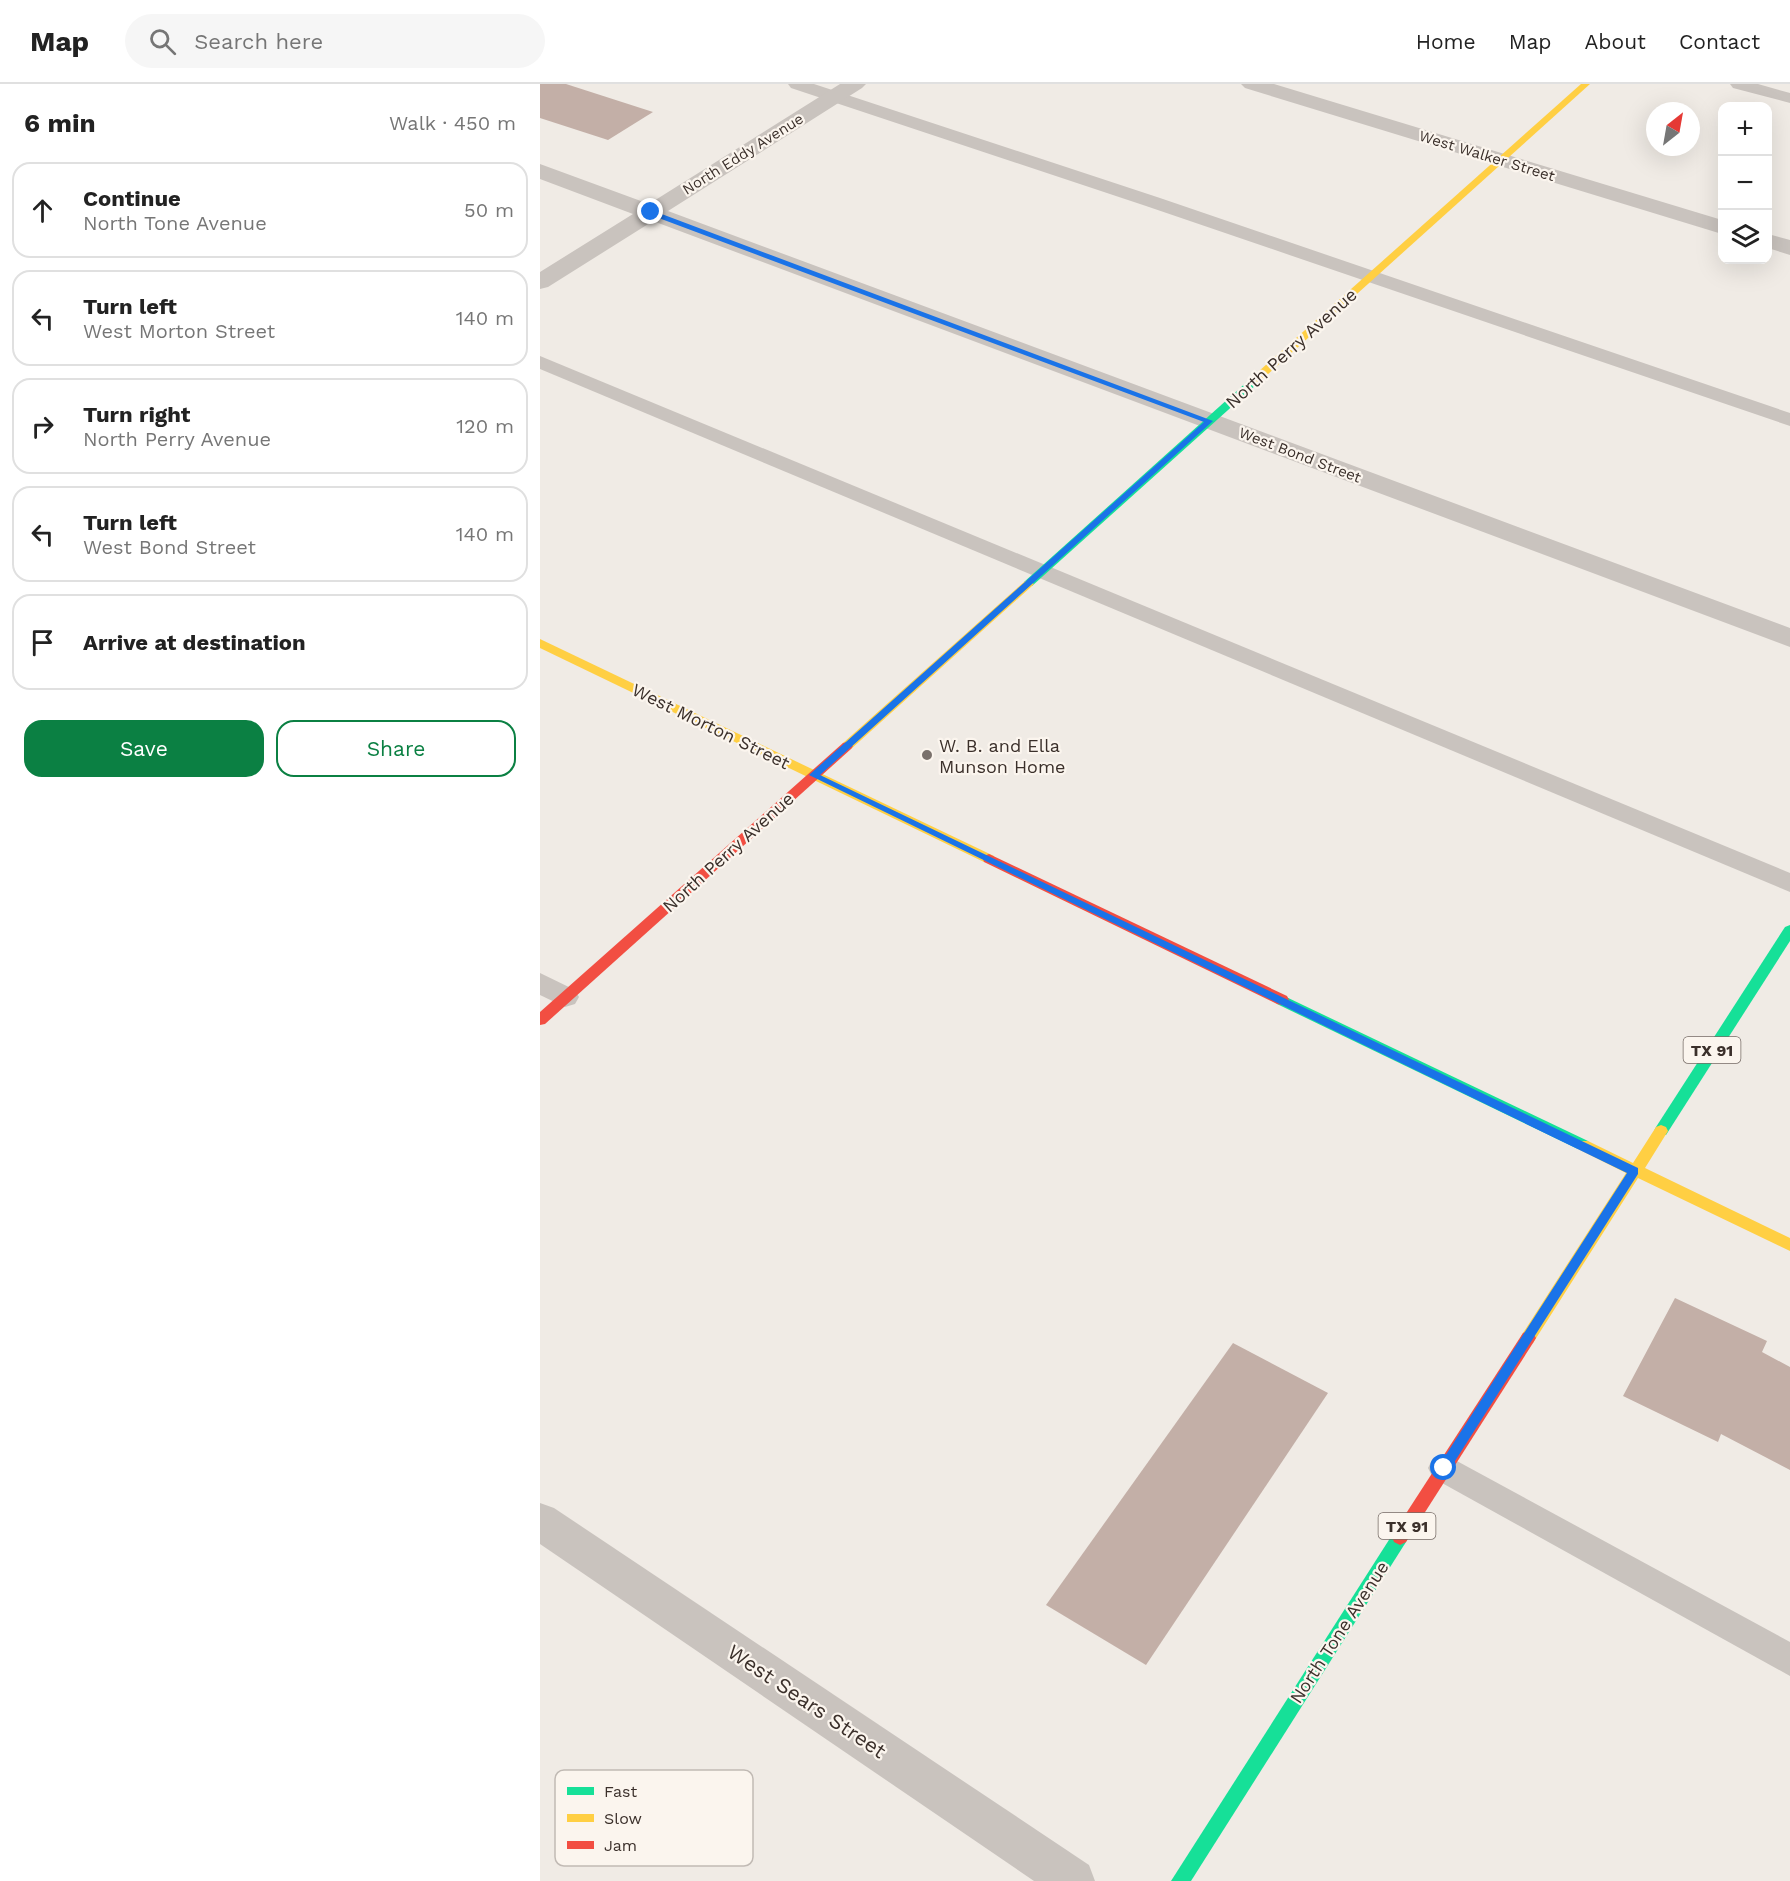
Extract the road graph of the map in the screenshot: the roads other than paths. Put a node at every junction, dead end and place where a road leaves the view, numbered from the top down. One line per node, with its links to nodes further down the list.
1 (797, 84): 6 (lane)
2 (855, 84): 6 (street, North Eddy Avenue)
3 (1252, 84): 8 (street, West Walker Street)
4 (1586, 84): 8 (main road, North Perry Avenue)
5 (1739, 84): 7 (lane)
6 (835, 97): 10 (street, North Eddy Avenue); 14 (lane)
7 (1790, 98)
8 (1500, 160): 11 (street, West Walker Street); 14 (main road, North Perry Avenue)
9 (540, 171): 10 (street, West Bond Street)
10 (651, 212): 15 (street, North Eddy Avenue); 18 (street, West Bond Street)
11 (1718, 226)
12 (1772, 243): 13 (street)
13 (1790, 248)
14 (1369, 277): 17 (lane); 18 (main road, North Perry Avenue)
15 (540, 282)
16 (540, 362): 19 (lane)
17 (1790, 420)
18 (1209, 421): 19 (main road, North Perry Avenue); 20 (street, West Bond Street)
19 (1041, 571): 22 (main road, North Perry Avenue); 23 (lane)
20 (1790, 638)
21 (540, 643): 22 (main road, West Morton Street)
22 (813, 775): 26 (main road, North Perry Avenue); 28 (main road, West Morton Street)
23 (1790, 883)
24 (1790, 930): 28 (main road, North Tone Avenue / TX 91)
25 (540, 983): 26 (lane)
26 (566, 997): 27 (main road, North Perry Avenue)
27 (540, 1020)
28 (1634, 1171): 29 (main road, West Morton Street); 30 (main road, North Tone Avenue / TX 91)
29 (1790, 1245)
30 (1444, 1468): 32 (lane); 34 (main road, North Tone Avenue / TX 91)
31 (540, 1521): 33 (street, West Sears Street)
32 (1790, 1660)
33 (1073, 1881)
34 (1180, 1881)

